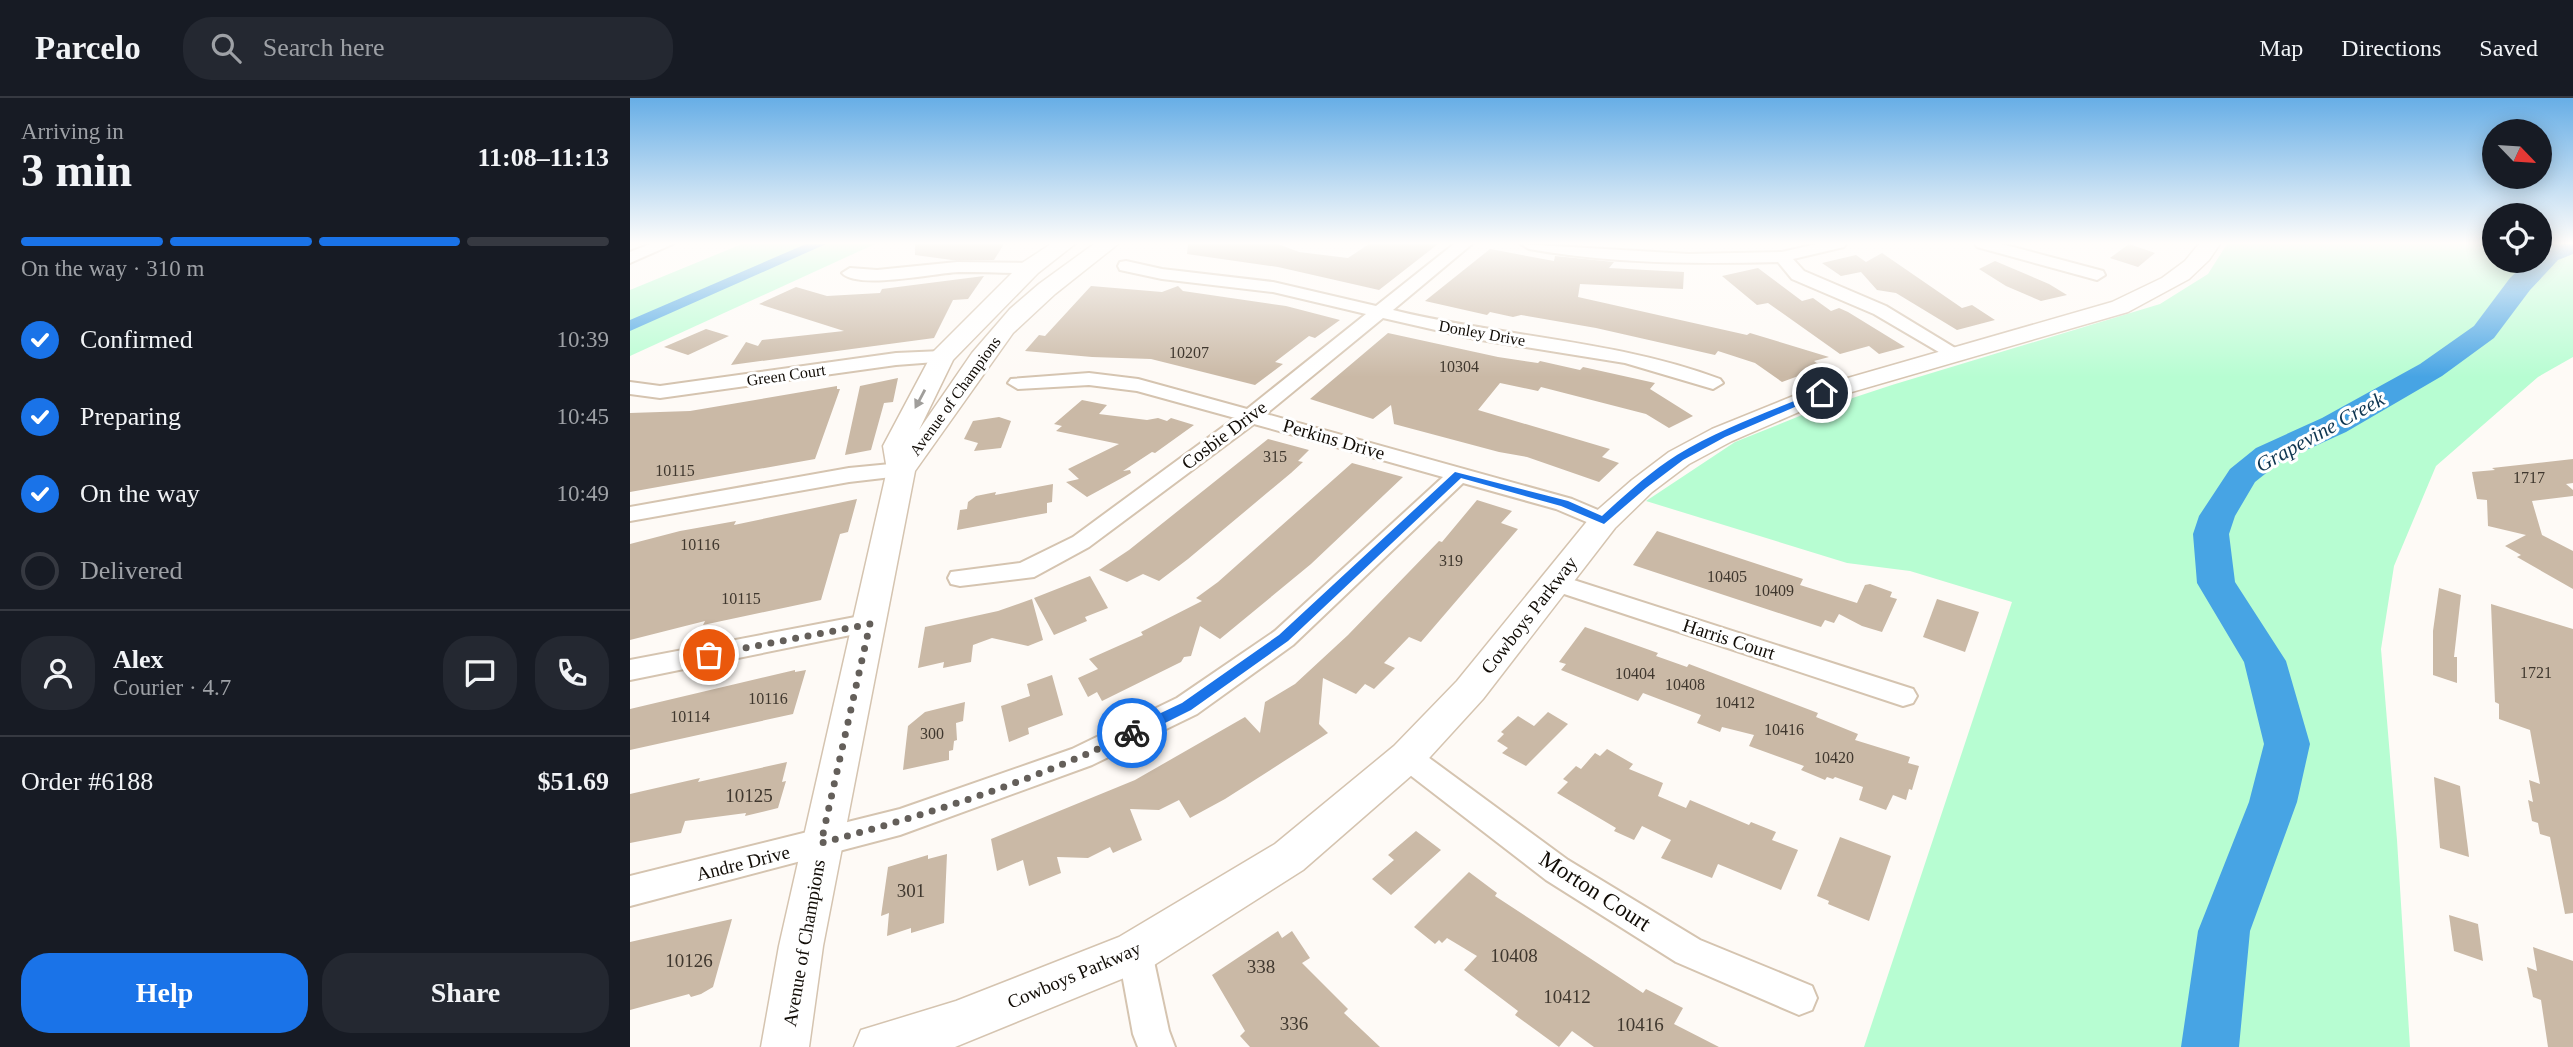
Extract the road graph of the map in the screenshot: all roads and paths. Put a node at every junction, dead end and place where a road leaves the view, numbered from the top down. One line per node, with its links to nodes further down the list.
1 (1010, 288): 9 (street, Avenue of Champions)
2 (1050, 288): 14 (street, Avenue of Champions)
3 (1279, 288): 7 (street, Donley Drive)
4 (1409, 288): 7 (street, Cosbie Drive)
5 (1829, 288): 8 (street)
6 (2159, 288): 8 (street, Cowboys Parkway)
7 (1380, 312): 11 (street, Donley Drive); 13 (street, Cosbie Drive)
8 (1956, 354): 17 (street, Cowboys Parkway)
9 (942, 357): 12 (street, Green Court); 14 (street, Avenue of Champions, one-way to 14)
10 (1018, 383): 13 (street, Perkins Drive)
11 (1713, 383)
12 (630, 388)
13 (1251, 416): 15 (street, Perkins Drive); 18 (street, Cosbie Drive)
14 (901, 470): 16 (street); 20 (street, Avenue of Champions)
15 (1459, 474): 17 (street, Perkins Drive); 24 (street, Andre Drive)
16 (630, 514)
17 (1604, 521): 19 (street, Cowboys Parkway)
18 (960, 578)
19 (1555, 582): 22 (street, Harris Court); 23 (street, Cowboys Parkway)
20 (870, 624): 21 (street); 24 (street, Avenue of Champions)
21 (630, 670)
22 (1903, 696)
23 (1407, 757): 26 (street, Cowboys Parkway); 27 (street, Morton Court)
24 (821, 843): 25 (street, Andre Drive); 28 (street, Avenue of Champions)
25 (630, 891)
26 (1135, 952): 29 (street, Cowboys Parkway); 30 (street)
27 (1799, 998)
28 (785, 1047)
29 (878, 1047)
30 (1157, 1047)

